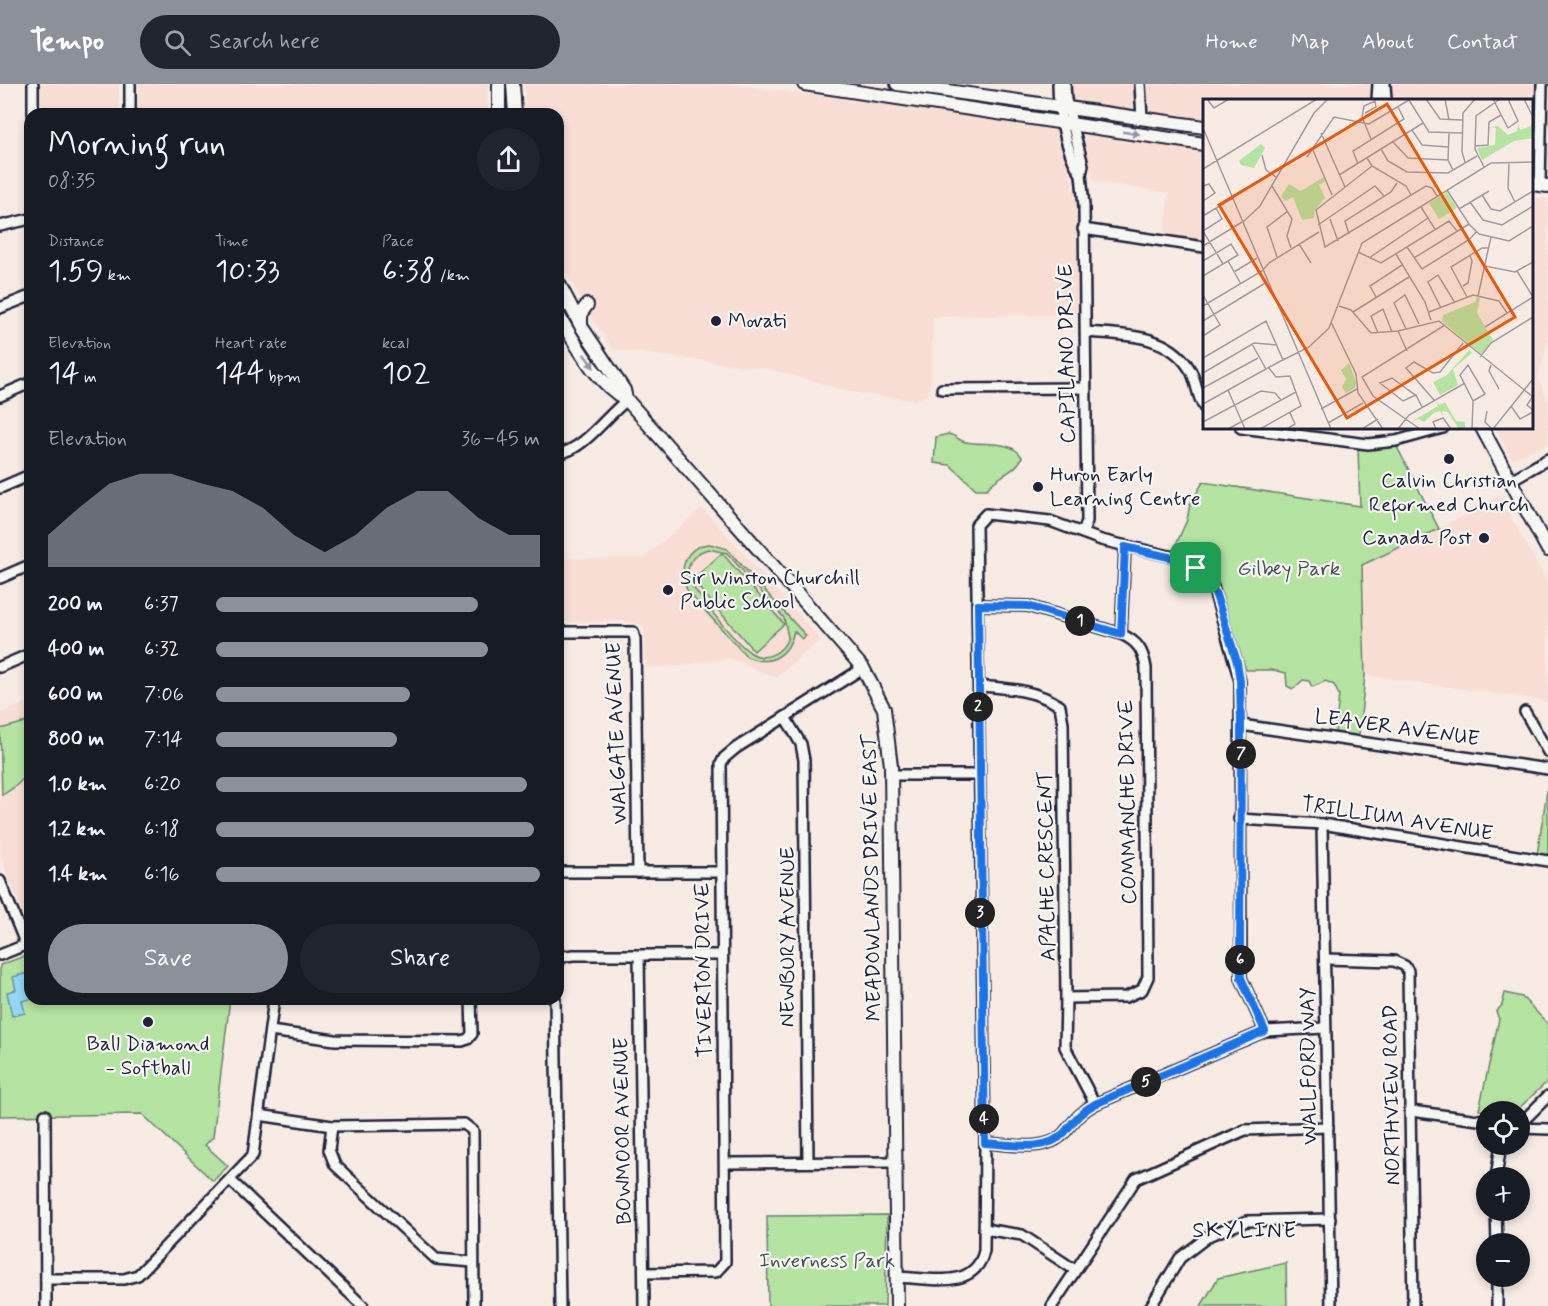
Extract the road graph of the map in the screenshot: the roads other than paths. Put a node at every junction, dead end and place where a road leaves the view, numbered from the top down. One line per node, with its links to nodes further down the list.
1 (33, 84): 16 (street)
2 (130, 84): 17 (street)
3 (499, 84): 18 (main road)
4 (513, 84): 19 (main road)
5 (897, 84): 13 (main road)
6 (1058, 84): 20 (street)
7 (1065, 84): 20 (street)
8 (1140, 84): 21 (street)
9 (1378, 84): 14 (street)
10 (1385, 84): 15 (street)
11 (1542, 84): 25 (street)
12 (816, 85): 22 (main road)
13 (981, 90): 20 (main road)
14 (1377, 99)
15 (1386, 99)
16 (33, 108)
17 (130, 108)
18 (500, 108)
19 (515, 108)
20 (1064, 108): 21 (main road); 22 (street, CAPILANO DRIVE)
21 (1142, 118): 23 (main road)
22 (1068, 123): 24 (main road, one-way to 24); 28 (street, CAPILANO DRIVE)
23 (1203, 128)
24 (1203, 144)
25 (1540, 185)
26 (24, 219): 27 (street)
27 (0, 226)
28 (1083, 229): 29 (street); 36 (street, CAPILANO DRIVE)
29 (1203, 247)
30 (24, 298): 33 (street)
31 (564, 303): 35 (main road, MEADOWLANDS DRIVE EAST)
32 (586, 304): 35 (main road)
33 (0, 308)
34 (564, 324): 41 (main road, MEADOWLANDS DRIVE EAST, one-way to 41)
35 (581, 326): 41 (main road, MEADOWLANDS DRIVE EAST)
36 (1086, 332): 38 (street, CAPILANO DRIVE); 42 (street)
37 (24, 386): 40 (street)
38 (1085, 388): 39 (street); 52 (street, CAPILANO DRIVE)
39 (942, 389)
40 (0, 396)
41 (627, 400): 47 (street); 62 (main road, MEADOWLANDS DRIVE EAST)
42 (1203, 404)
43 (1259, 429): 46 (street)
44 (1439, 429): 46 (street)
45 (1481, 429): 50 (main road)
46 (1296, 431)
47 (564, 453)
48 (1548, 459): 50 (street)
49 (24, 478): 51 (street)
50 (1510, 480): 54 (main road)
51 (0, 488)
52 (1083, 533): 53 (street); 57 (street)
53 (1125, 547): 59 (street); 66 (street)
54 (1548, 550)
55 (24, 568): 56 (street)
56 (0, 578)
57 (978, 605): 59 (street); 63 (street)
58 (564, 632): 75 (street, WALGATE AVENUE)
59 (1121, 634): 85 (street, COMMANCHE DRIVE)
60 (24, 657): 61 (street)
61 (0, 667)
62 (863, 668): 65 (street, TIVERTON DRIVE); 69 (main road, MEADOWLANDS DRIVE EAST)
63 (978, 686): 70 (street); 85 (street, APACHE CRESCENT)
64 (1525, 712): 67 (street)
65 (785, 717): 76 (street, TIVERTON DRIVE); 104 (street, NEWBURY AVENUE)
66 (1241, 725): 68 (street, LEAVER AVENUE); 71 (street)
67 (1548, 752)
68 (1548, 769)
69 (891, 775): 70 (street); 105 (main road, MEADOWLANDS DRIVE EAST)
70 (978, 775): 103 (street)
71 (1239, 819): 72 (street, TRILLIUM AVENUE); 91 (street)
72 (1322, 825): 73 (street, TRILLIUM AVENUE); 84 (street, WALLFORD WAY)
73 (1548, 861)
74 (564, 872): 75 (street)
75 (638, 872): 76 (street)
76 (720, 872): 81 (street, TIVERTON DRIVE)
77 (0, 881): 78 (street)
78 (24, 935)
79 (24, 946): 80 (street)
80 (0, 955)
81 (721, 955): 82 (street); 106 (street, TIVERTON DRIVE)
82 (639, 956): 83 (street); 112 (street, BOWMOOR AVENUE)
83 (564, 957)
84 (1325, 959): 89 (street, WALLFORD WAY); 94 (street, NORTHVIEW ROAD)
85 (1066, 998): 93 (street, APACHE CRESCENT)
86 (273, 1005): 90 (street)
87 (471, 1005): 90 (street)
88 (555, 1005): 119 (street)
89 (1325, 1028): 91 (street); 100 (street, WALLFORD WAY)
90 (270, 1031): 96 (street)
91 (1265, 1031): 93 (street)
92 (1548, 1096): 97 (street)
93 (1095, 1104): 103 (street)
94 (1411, 1111): 98 (street); 125 (street, NORTHVIEW ROAD)
95 (45, 1114): 114 (street)
96 (259, 1115): 99 (street); 107 (street)
97 (1530, 1115)
98 (1476, 1120)
99 (332, 1126): 110 (street); 110 (street)
100 (1328, 1127): 108 (street, WALLFORD WAY); 111 (street)
101 (1530, 1127): 102 (street)
102 (1548, 1129)
103 (985, 1143): 109 (street)
104 (808, 1162): 105 (street); 106 (street)
105 (896, 1162): 113 (main road, MEADOWLANDS DRIVE EAST)
106 (726, 1163): 112 (street, TIVERTON DRIVE)
107 (230, 1180): 114 (street); 117 (street)
108 (1330, 1219): 123 (street); 124 (street, WALLFORD WAY)
109 (984, 1229): 111 (street); 113 (street)
110 (473, 1262): 118 (street)
111 (1076, 1270): 122 (street)
112 (644, 1274): 120 (street, BOWMOOR AVENUE)
113 (897, 1277): 121 (main road, MEADOWLANDS DRIVE EAST)
114 (46, 1279): 116 (street)
115 (1497, 1287): 126 (street)
116 (46, 1306)
117 (363, 1306)
118 (474, 1306)
119 (560, 1306)
120 (644, 1306)
121 (897, 1306)
122 (1052, 1306)
123 (1151, 1306)
124 (1331, 1306)
125 (1413, 1306)
126 (1497, 1306)

